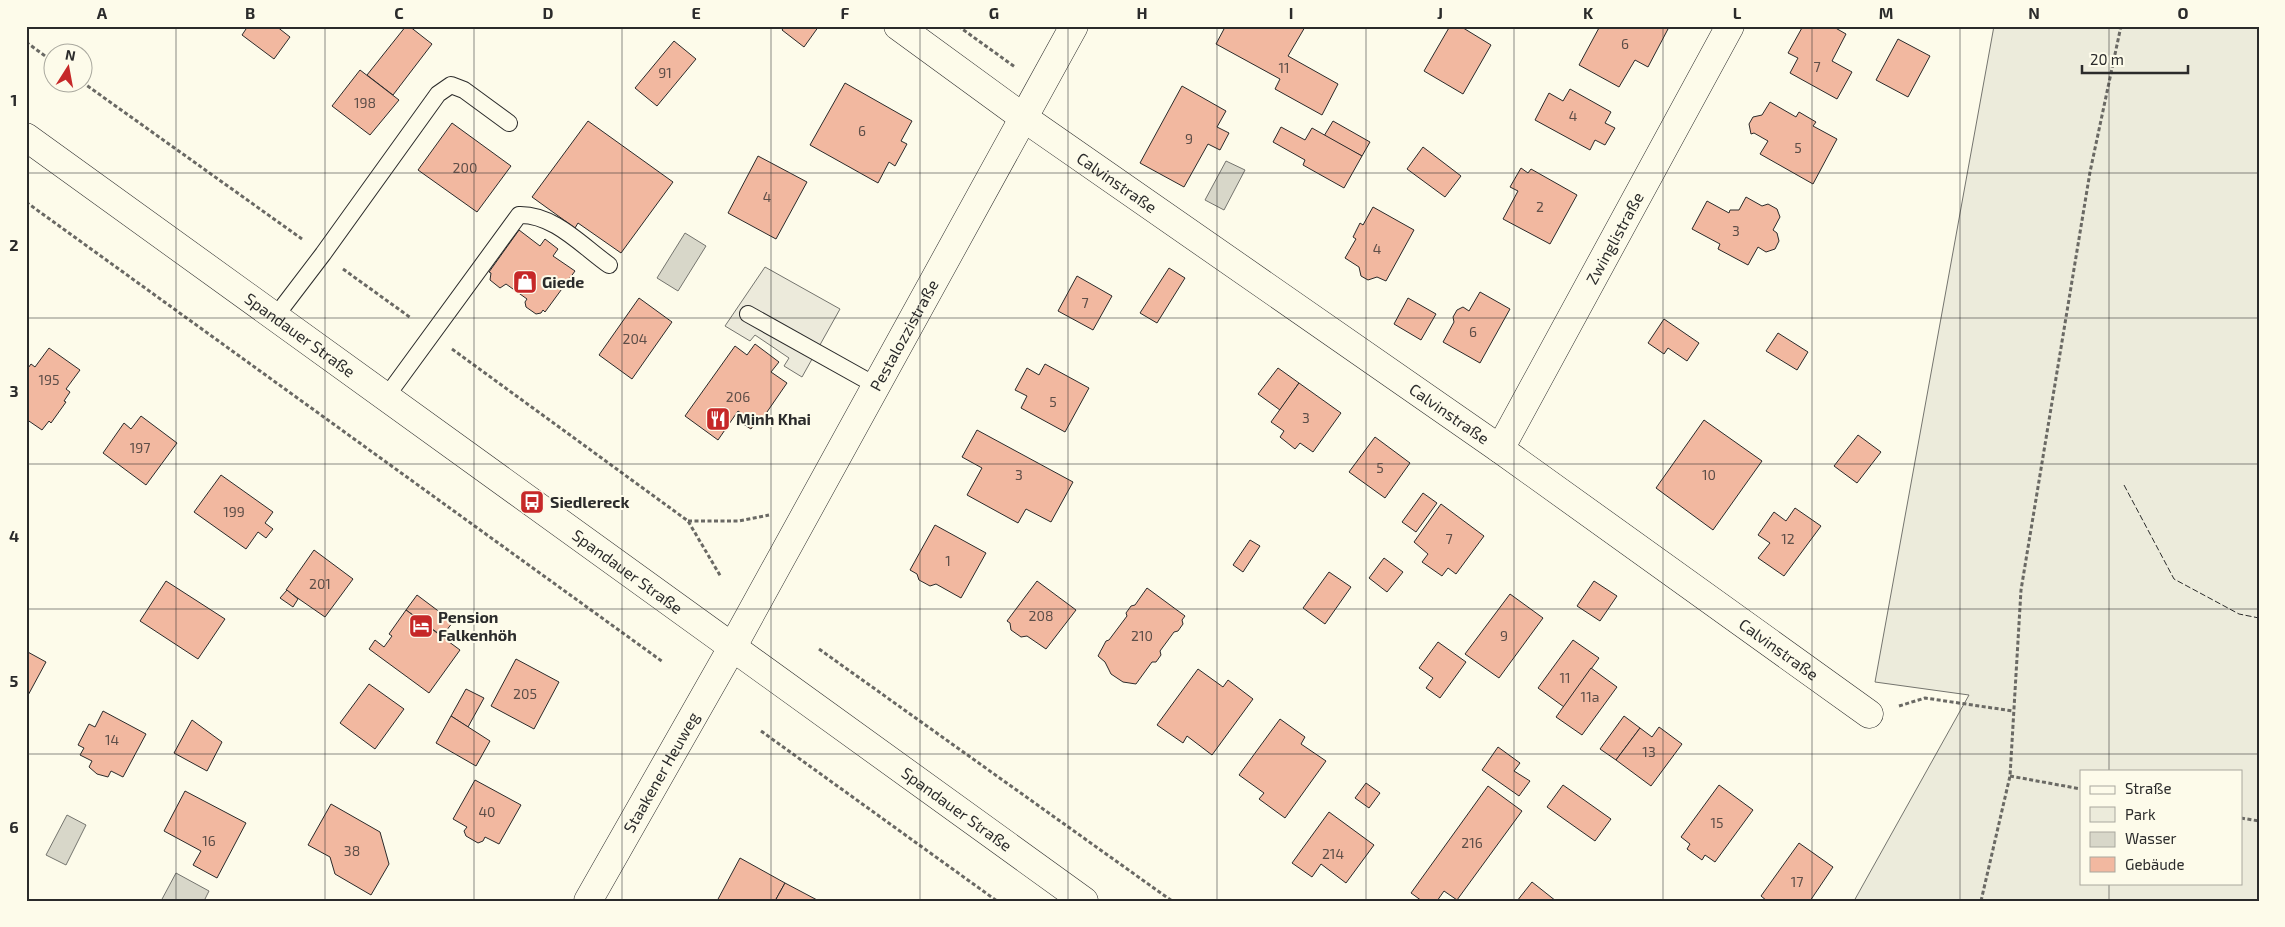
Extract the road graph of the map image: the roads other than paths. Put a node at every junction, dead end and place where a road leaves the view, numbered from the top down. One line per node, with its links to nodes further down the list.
1 (898, 26): 4 (street, Calvinstraße)
2 (1074, 26): 4 (street, Pestalozzistraße)
3 (1730, 26): 12 (street, Zwinglistraße)
4 (1024, 118): 10 (street, Pestalozzistraße); 12 (street, Calvinstraße)
5 (509, 123): 9 (lane)
6 (26, 137): 9 (street, Spandauer Straße)
7 (609, 266): 11 (lane)
8 (748, 314): 10 (lane)
9 (275, 317): 11 (street, Spandauer Straße)
10 (875, 385): 13 (street, Pestalozzistraße)
11 (386, 397): 13 (street, Spandauer Straße)
12 (1500, 449): 14 (street, Calvinstraße)
13 (733, 646): 15 (street, Staakener Heuweg); 16 (street, Spandauer Straße)
14 (1869, 714)
15 (588, 901)
16 (1084, 901)

